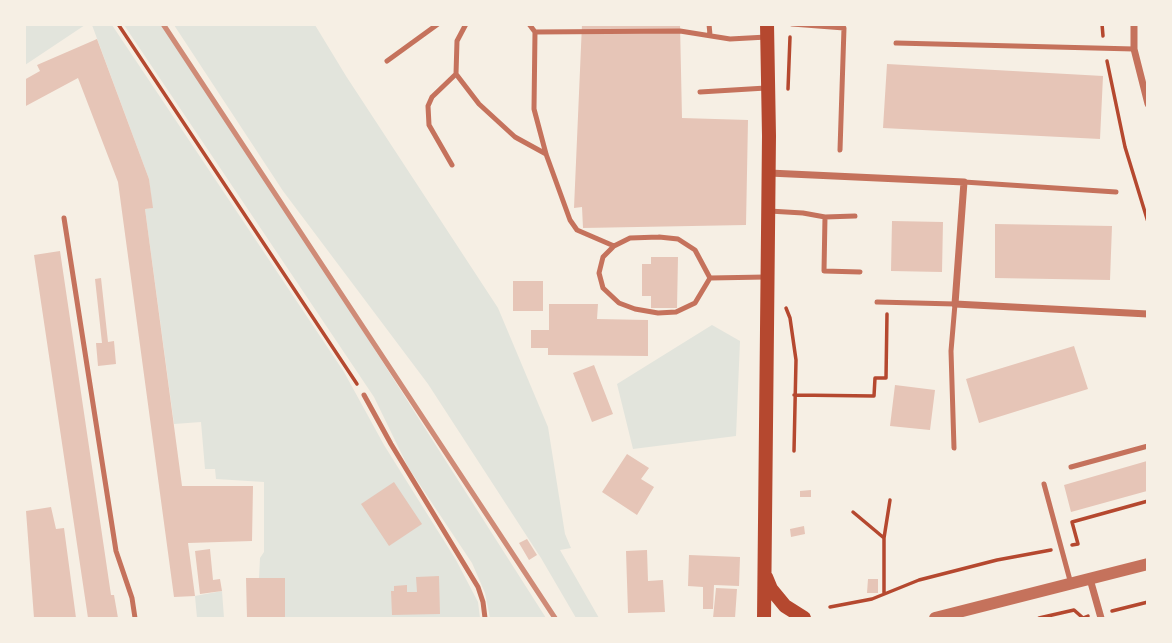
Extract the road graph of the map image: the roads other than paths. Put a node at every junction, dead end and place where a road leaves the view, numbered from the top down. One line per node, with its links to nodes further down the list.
1 (438, 24): 12 (lane)
2 (529, 24): 8 (lane)
3 (709, 24): 9 (lane)
4 (791, 24): 17 (lane)
5 (1134, 24): 11 (street)
6 (465, 25): 13 (lane)
7 (767, 31): 9 (lane); 14 (main road)
8 (535, 32): 9 (lane); 18 (lane)
9 (710, 35)
10 (896, 43): 11 (lane)
11 (1134, 49): 16 (street)
12 (387, 61)
13 (456, 74): 18 (lane); 19 (lane)
14 (769, 88): 15 (lane); 20 (main road)
15 (700, 92)
16 (1147, 104)
17 (840, 150)
18 (546, 154): 27 (lane)
19 (452, 165)
20 (769, 173): 21 (street); 23 (main road)
21 (964, 182): 22 (lane); 32 (street)
22 (1116, 192)
23 (769, 211): 24 (lane); 29 (main road)
24 (825, 216): 25 (lane); 28 (lane)
25 (855, 216)
26 (64, 218): 43 (lane)
27 (614, 246): 30 (lane); 30 (lane)
28 (860, 272)
29 (767, 277): 30 (lane); 40 (main road)
30 (710, 278)
31 (877, 302): 32 (lane)
32 (955, 304): 33 (street); 36 (lane)
33 (1147, 314)
34 (364, 395): 44 (lane)
35 (1147, 446): 37 (lane)
36 (954, 448)
37 (1071, 467)
38 (1044, 484): 42 (lane)
39 (1147, 564): 41 (street)
40 (766, 576): 45 (main road); 46 (main road)
41 (1090, 579): 42 (street); 48 (street)
42 (1071, 584): 47 (street)
43 (135, 618)
44 (485, 618)
45 (764, 618)
46 (804, 618)
47 (935, 618)
48 (1101, 618)

